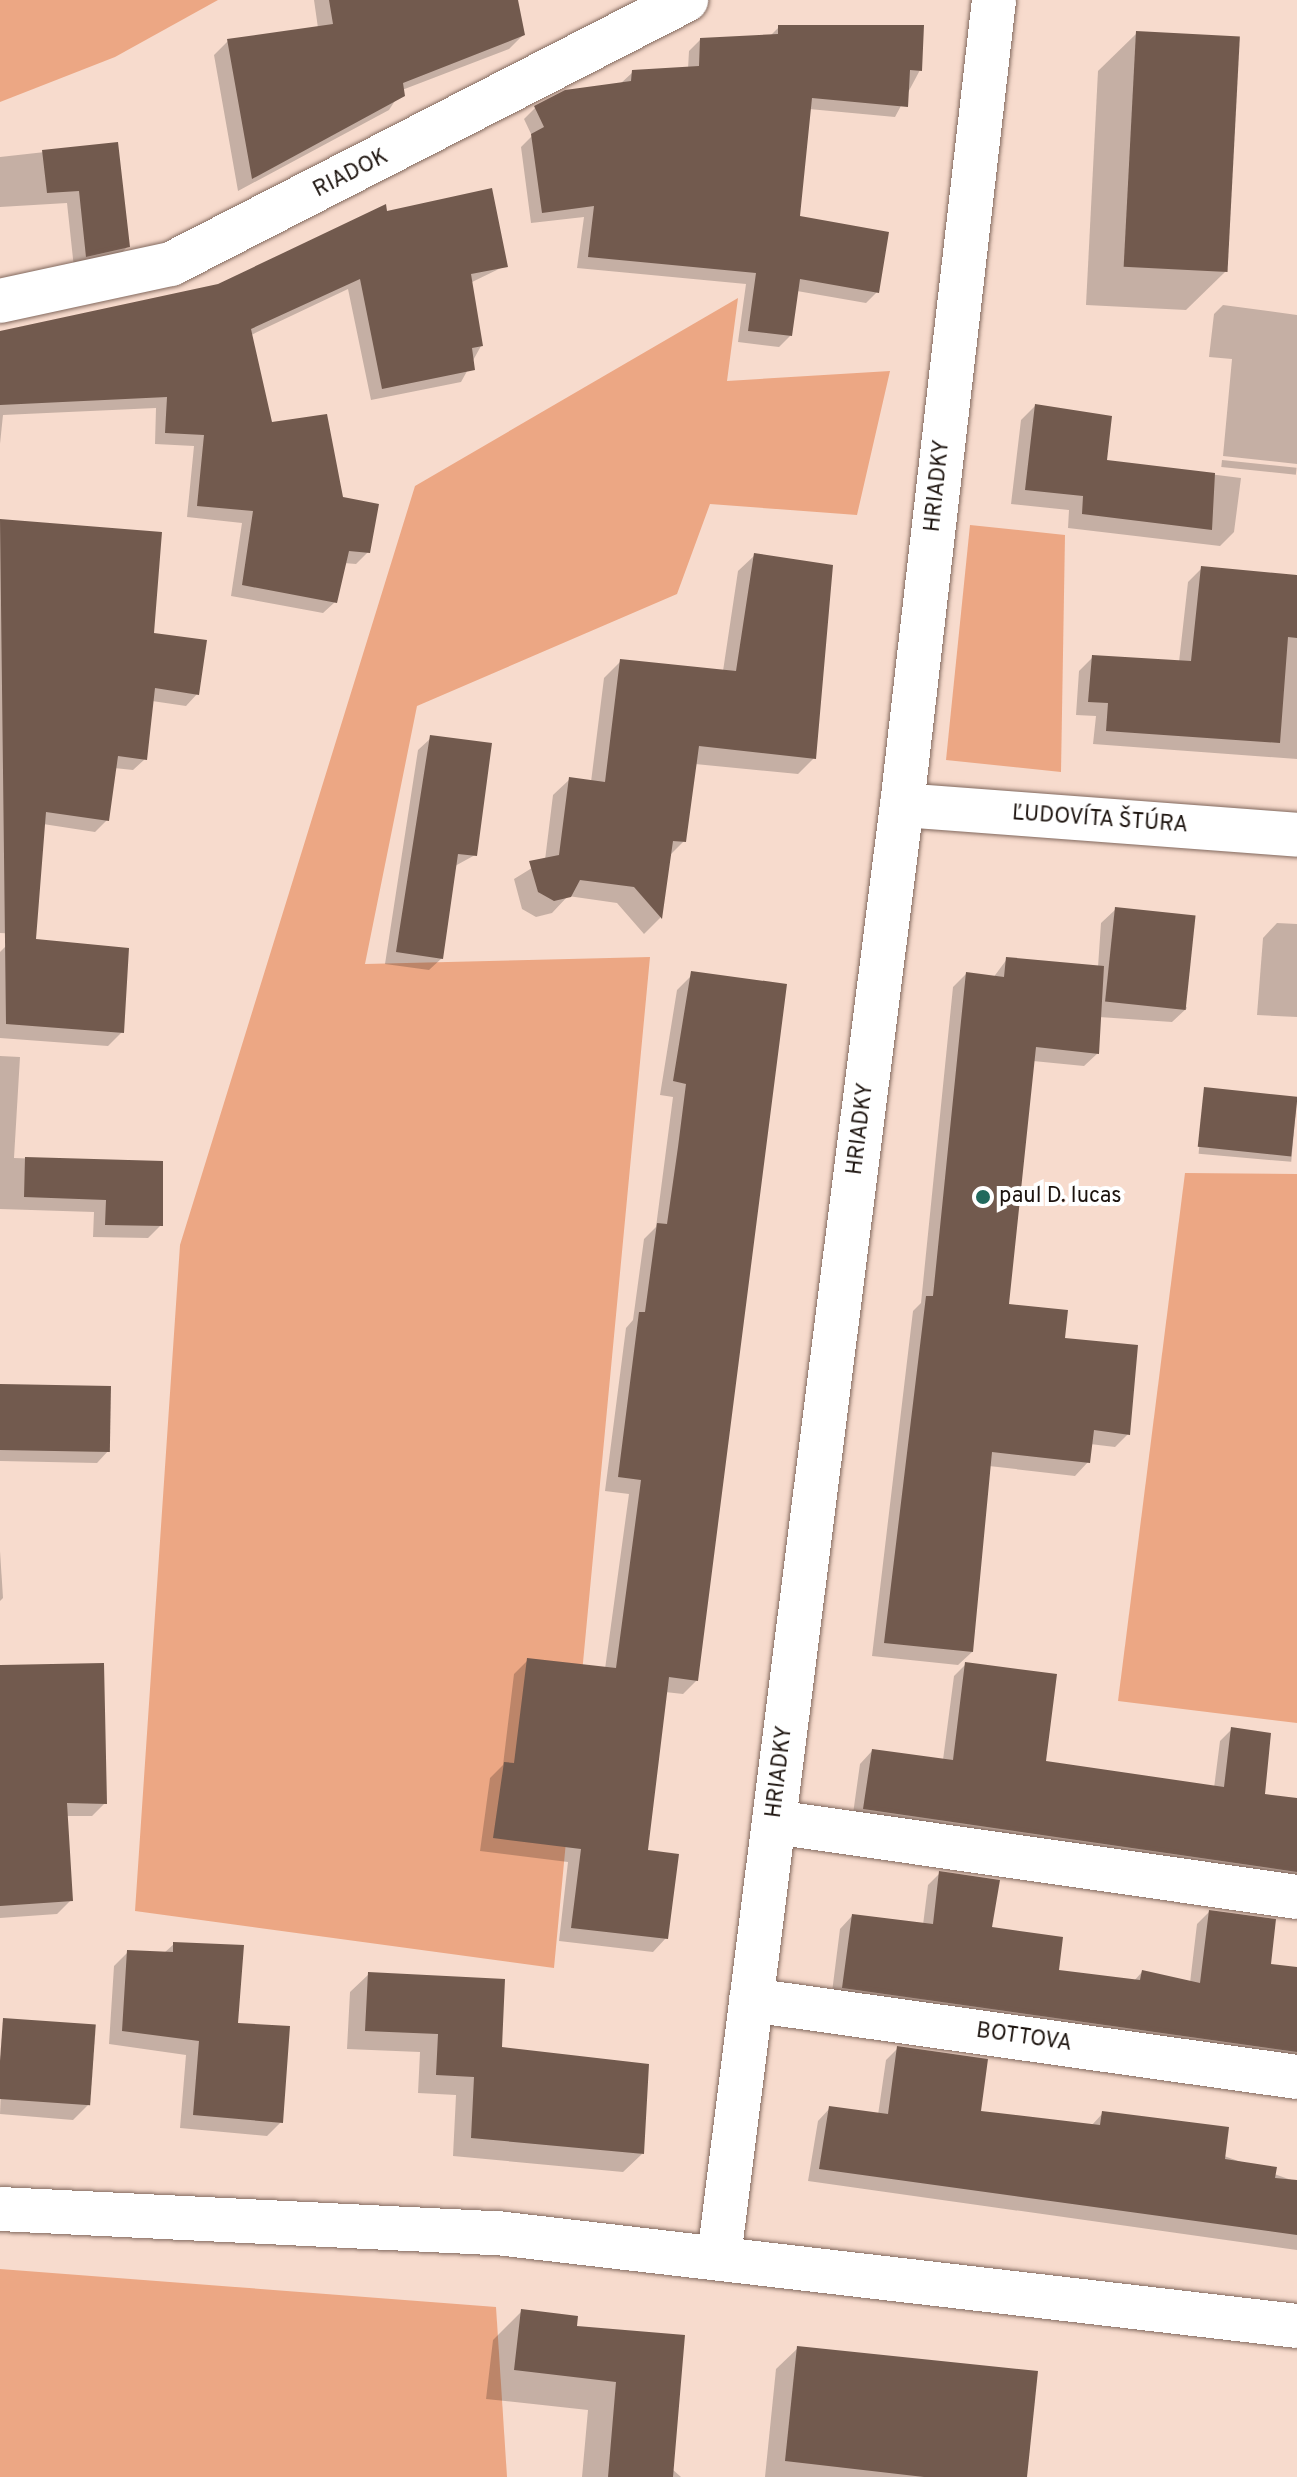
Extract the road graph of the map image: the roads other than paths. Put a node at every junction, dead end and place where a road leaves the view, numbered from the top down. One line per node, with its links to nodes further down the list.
1 (686, 0): 3 (street, RIADOK)
2 (994, 0): 4 (street, HRIADKY)
3 (0, 301)
4 (902, 805): 5 (street, ĽUDOVÍTA ŠTÚRA); 6 (street, HRIADKY)
5 (1297, 835)
6 (774, 1822): 7 (street); 8 (street, HRIADKY)
7 (1297, 1897)
8 (751, 2000): 9 (street, BOTTOVA); 11 (street, HRIADKY)
9 (1297, 2077)
10 (0, 2209): 11 (street)
11 (719, 2257): 12 (street)
12 (1297, 2326)

